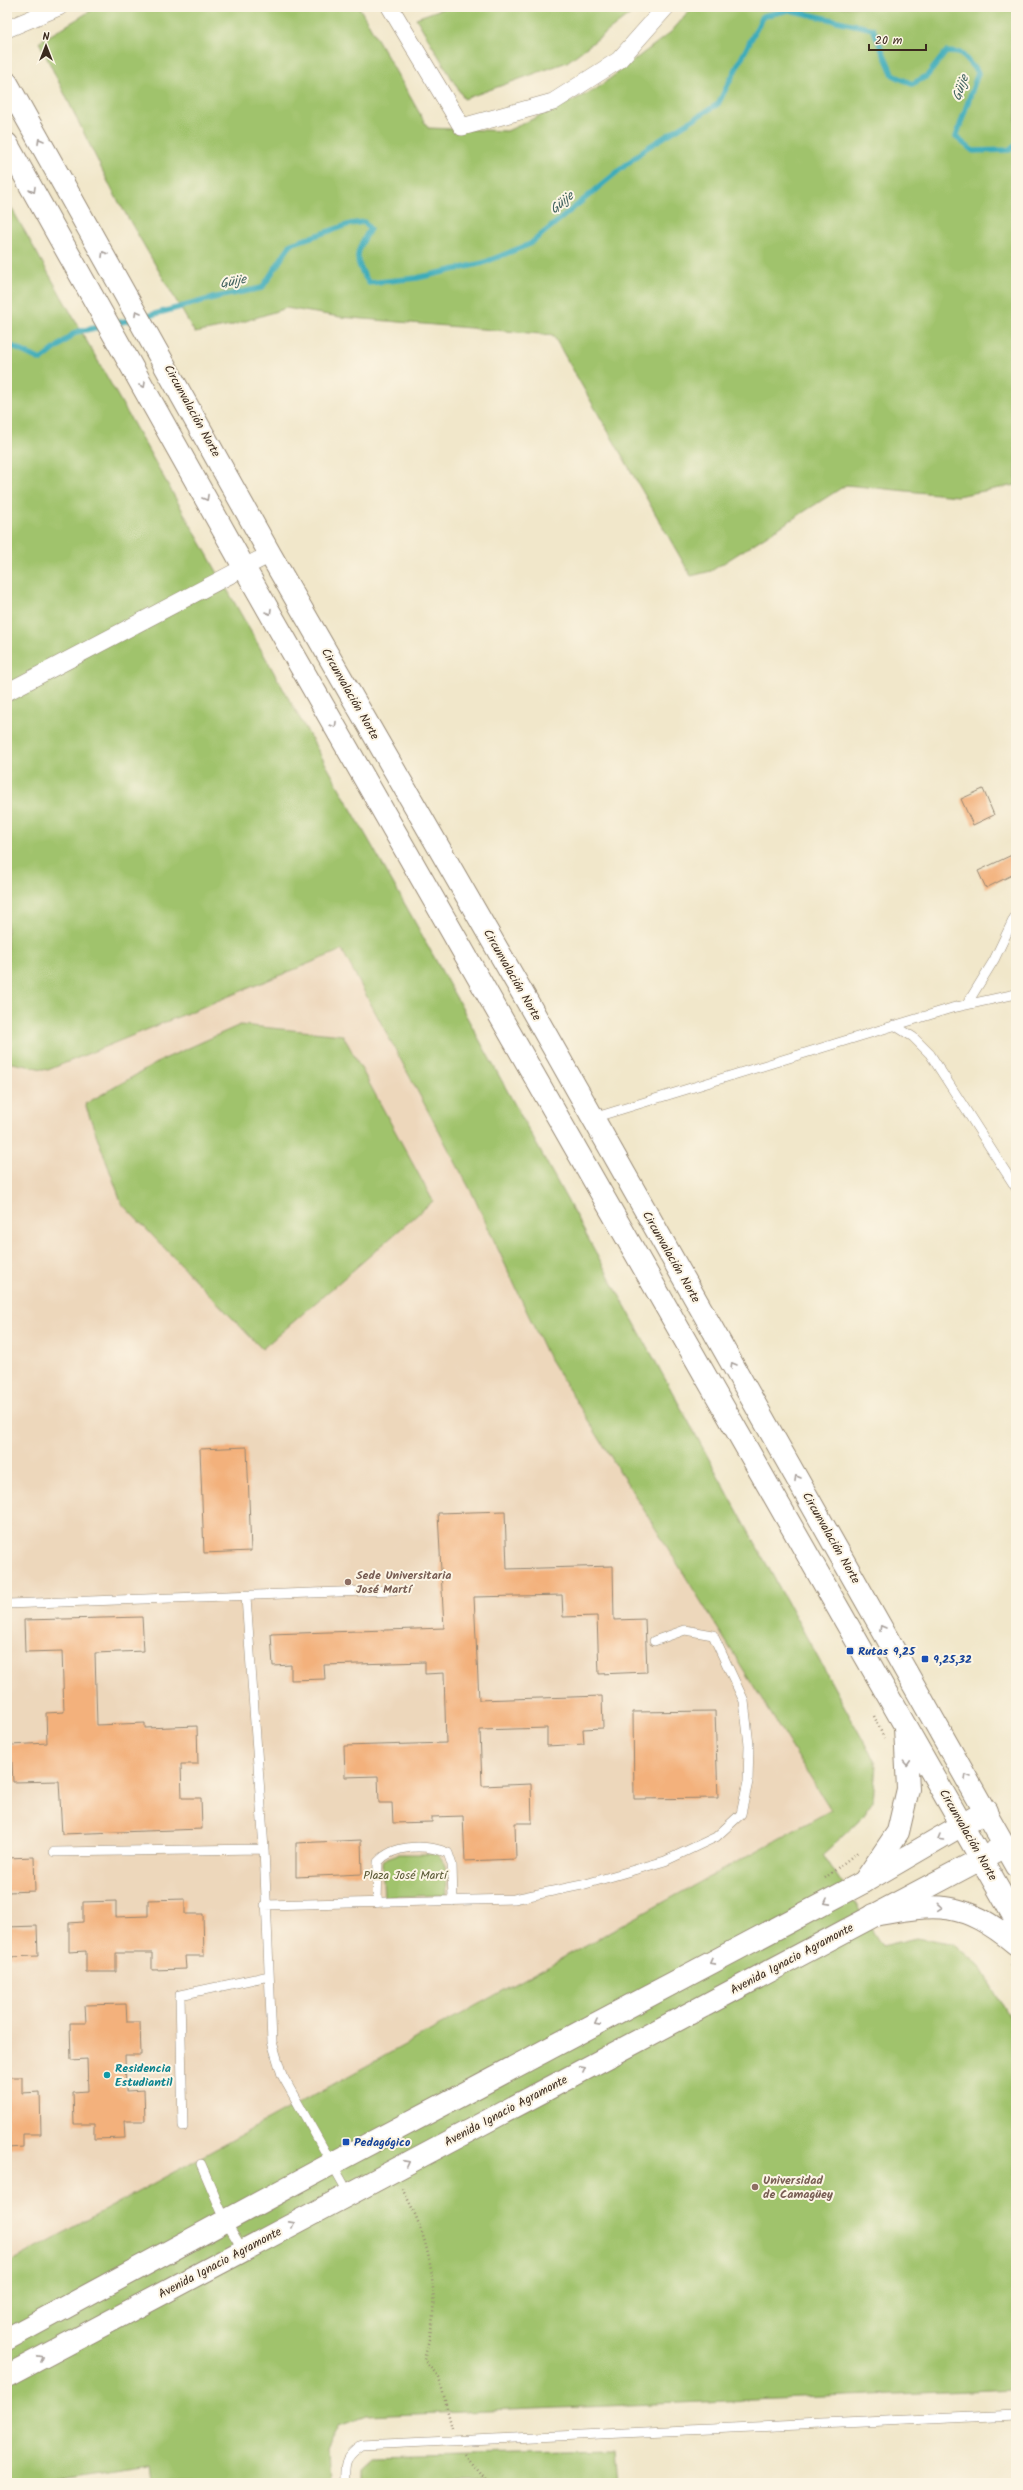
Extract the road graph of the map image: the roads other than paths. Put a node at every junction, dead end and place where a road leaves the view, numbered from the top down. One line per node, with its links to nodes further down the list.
1 (59, 7): 4 (street)
2 (390, 7): 3 (street)
3 (666, 7)
4 (7, 29)
5 (7, 83): 7 (main road, Circunvalación Norte, one-way to 5)
6 (7, 144): 8 (main road, Circunvalación Norte, one-way to 8)
7 (270, 554): 8 (street); 14 (main road, Circunvalación Norte)
8 (245, 569): 9 (street); 20 (main road, Circunvalación Norte, one-way to 20)
9 (7, 692)
10 (1016, 914): 12 (lane)
11 (1016, 994): 12 (lane)
12 (967, 1004): 13 (lane)
13 (894, 1025): 14 (lane); 15 (lane)
14 (593, 1118): 21 (main road, Circunvalación Norte, one-way to 14)
15 (1016, 1188)
16 (394, 1590): 17 (lane)
17 (246, 1597): 18 (lane); 24 (lane)
18 (7, 1604)
19 (654, 1641): 29 (lane)
20 (905, 1724): 22 (main road, Circunvalación Norte); 28 (main road, one-way to 28)
21 (986, 1811): 22 (main road); 23 (main road, Circunvalación Norte)
22 (963, 1826): 26 (main road, Circunvalación Norte); 28 (main road, one-way to 28)
23 (1005, 1846): 26 (main road, Avenida Ignacio Agramonte); 27 (main road, Circunvalación Norte)
24 (264, 1849): 25 (lane); 31 (lane)
25 (54, 1852)
26 (982, 1859): 32 (main road, Avenida Ignacio Agramonte); 33 (main road, Circunvalación Norte)
27 (1016, 1866)
28 (864, 1882): 38 (main road, one-way to 38)
29 (453, 1900): 30 (lane); 30 (lane)
30 (378, 1903): 31 (lane)
31 (265, 1905): 35 (lane)
32 (874, 1915): 34 (main road, one-way to 34); 39 (main road, Avenida Ignacio Agramonte, one-way to 32)
33 (1016, 1920)
34 (1011, 1952)
35 (269, 1976): 36 (lane); 38 (lane)
36 (183, 2127)
37 (200, 2164): 40 (lane)
38 (331, 2164): 39 (lane); 40 (main road)
39 (349, 2194): 41 (main road, Avenida Ignacio Agramonte, one-way to 39)
40 (226, 2222): 41 (lane); 42 (main road)
41 (243, 2250): 43 (main road, Avenida Ignacio Agramonte, one-way to 41)
42 (7, 2339)
43 (7, 2376)
44 (1016, 2415): 45 (lane)
45 (345, 2483)

